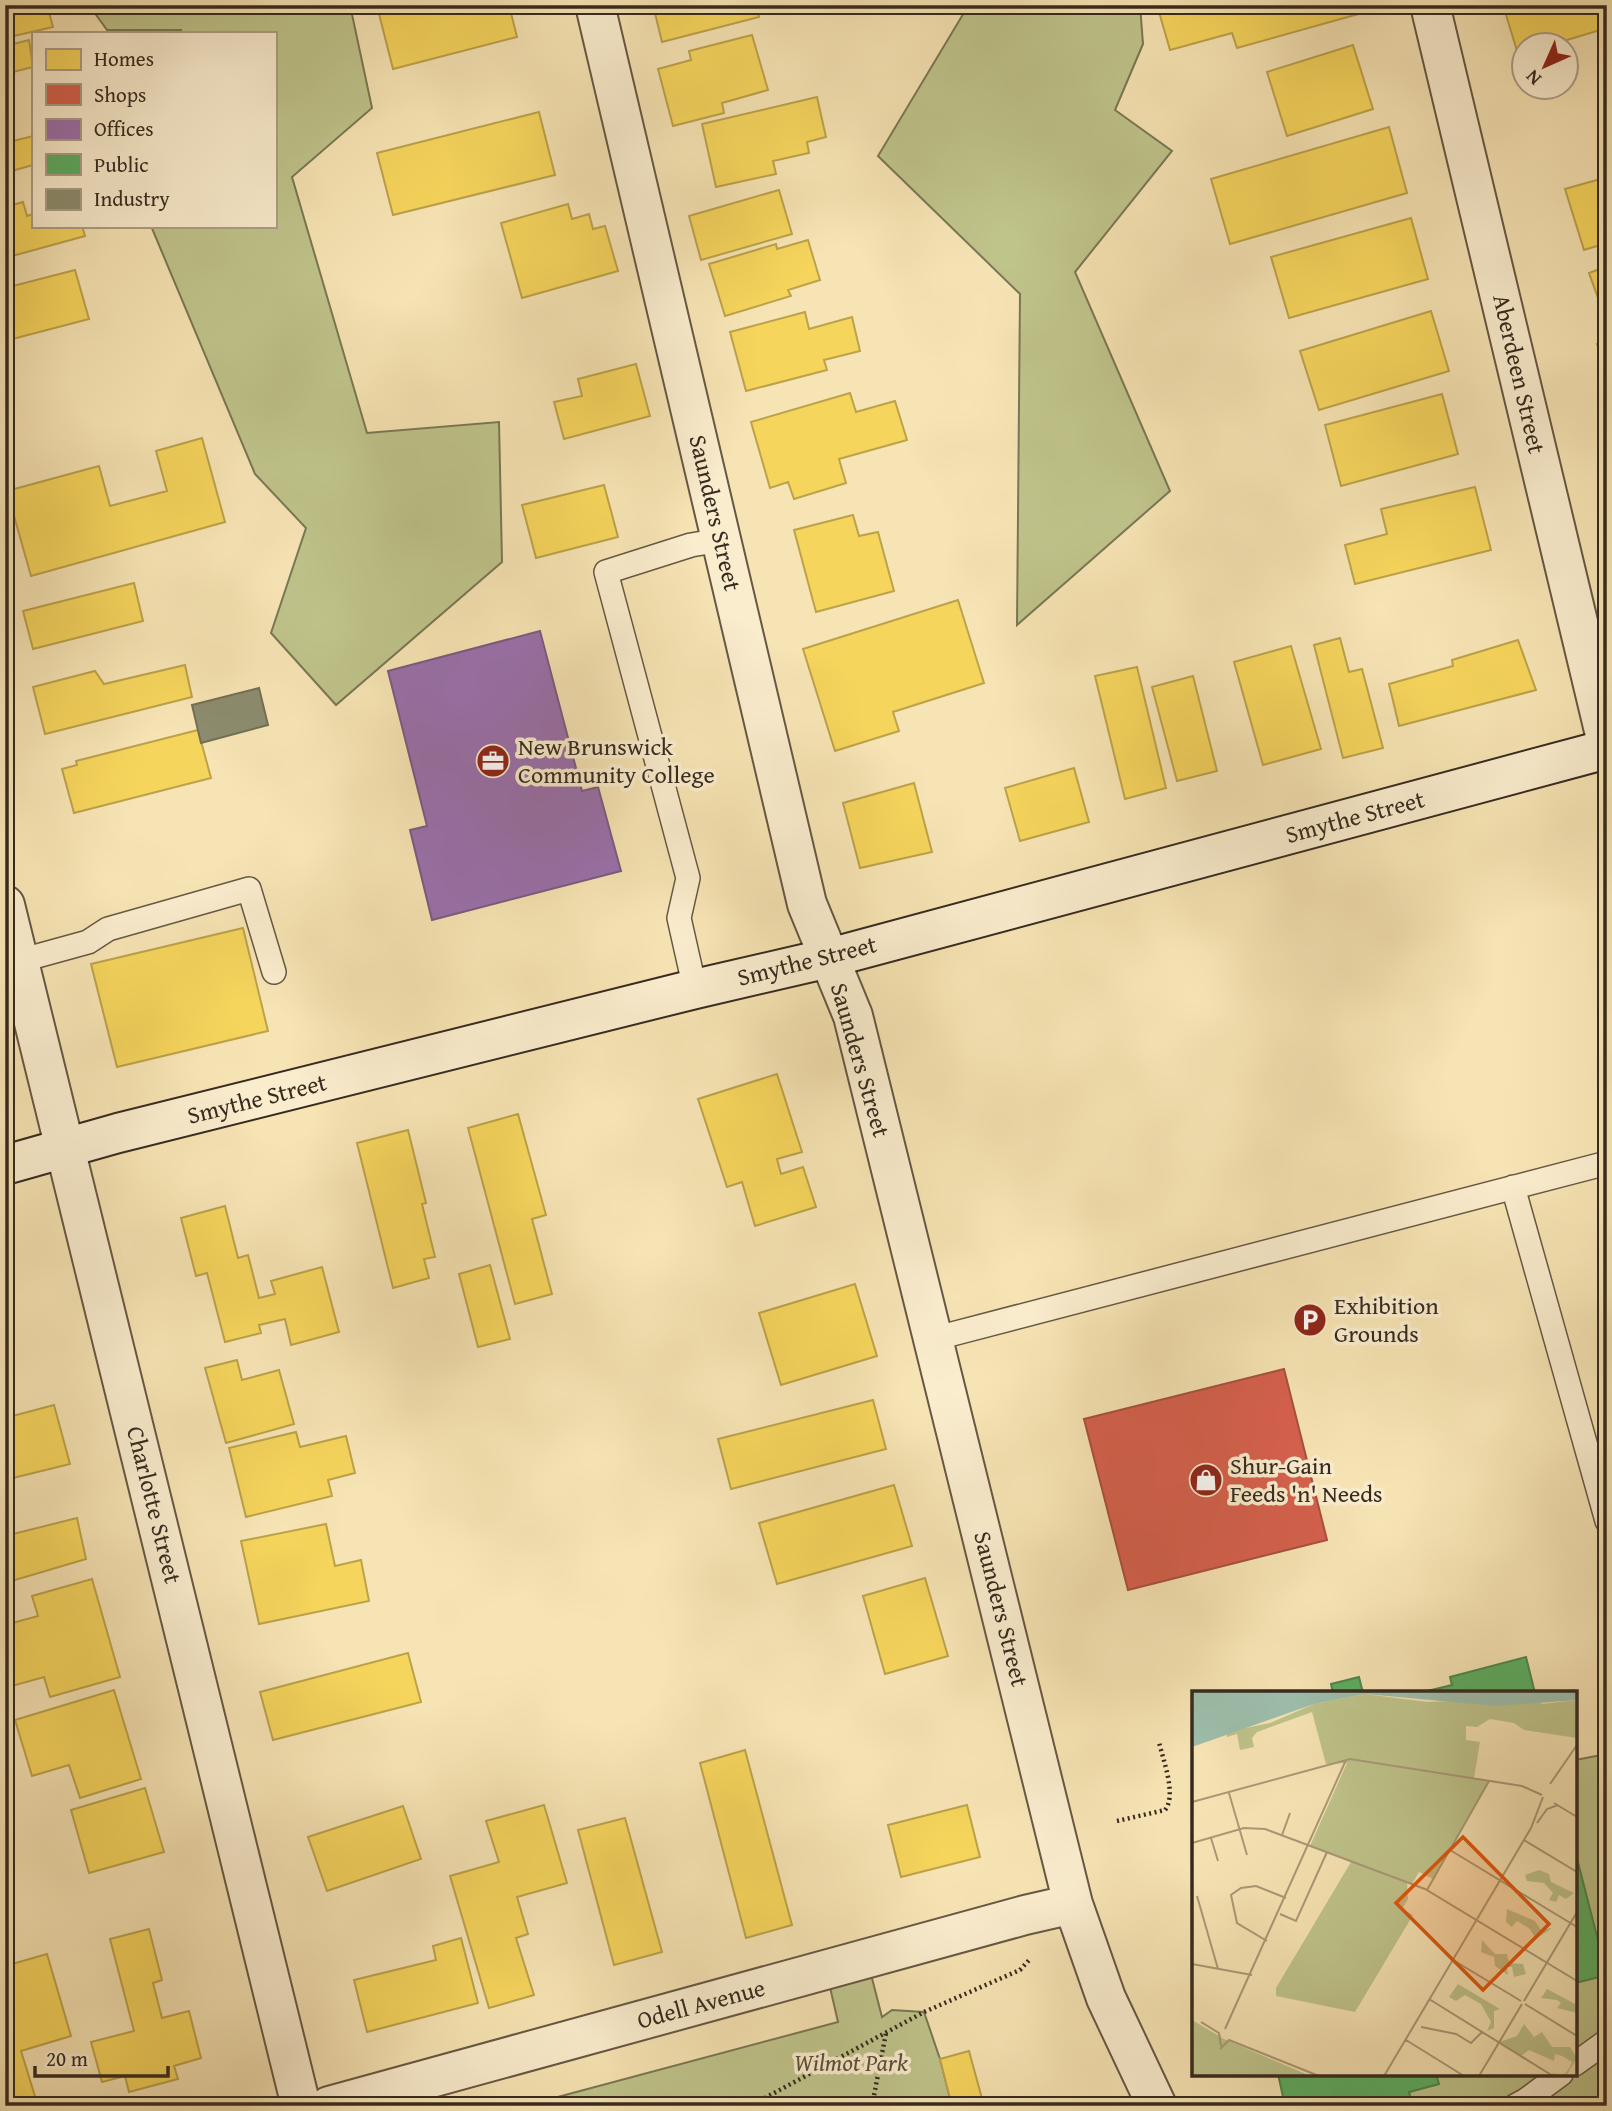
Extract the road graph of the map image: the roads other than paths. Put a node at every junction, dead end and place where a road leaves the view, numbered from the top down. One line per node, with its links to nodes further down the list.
1 (594, 5): 3 (street, Saunders Street)
2 (1430, 5): 4 (street, Aberdeen Street)
3 (721, 540): 7 (street, Saunders Street); 10 (lane)
4 (1607, 743)
5 (1607, 749): 7 (street, Smythe Street)
6 (5, 905): 8 (street, Charlotte Street)
7 (829, 958): 10 (street, Smythe Street); 15 (street, Saunders Street)
8 (19, 961): 9 (lane); 11 (street, Charlotte Street)
9 (274, 972)
10 (695, 989): 11 (street, Smythe Street)
11 (66, 1147): 13 (street, Smythe Street); 21 (street, Charlotte Street)
12 (1607, 1163): 14 (lane)
13 (5, 1165)
14 (1513, 1187): 15 (lane); 16 (lane)
15 (933, 1339): 17 (street, Saunders Street)
16 (1607, 1521)
17 (1073, 1904): 22 (street, Odell Avenue); 23 (street, Saunders Street)
18 (1607, 2041): 19 (lane)
19 (1577, 2063)
20 (1559, 2076): 24 (lane)
21 (301, 2106)
22 (330, 2106)
23 (1157, 2106)
24 (1515, 2106)

